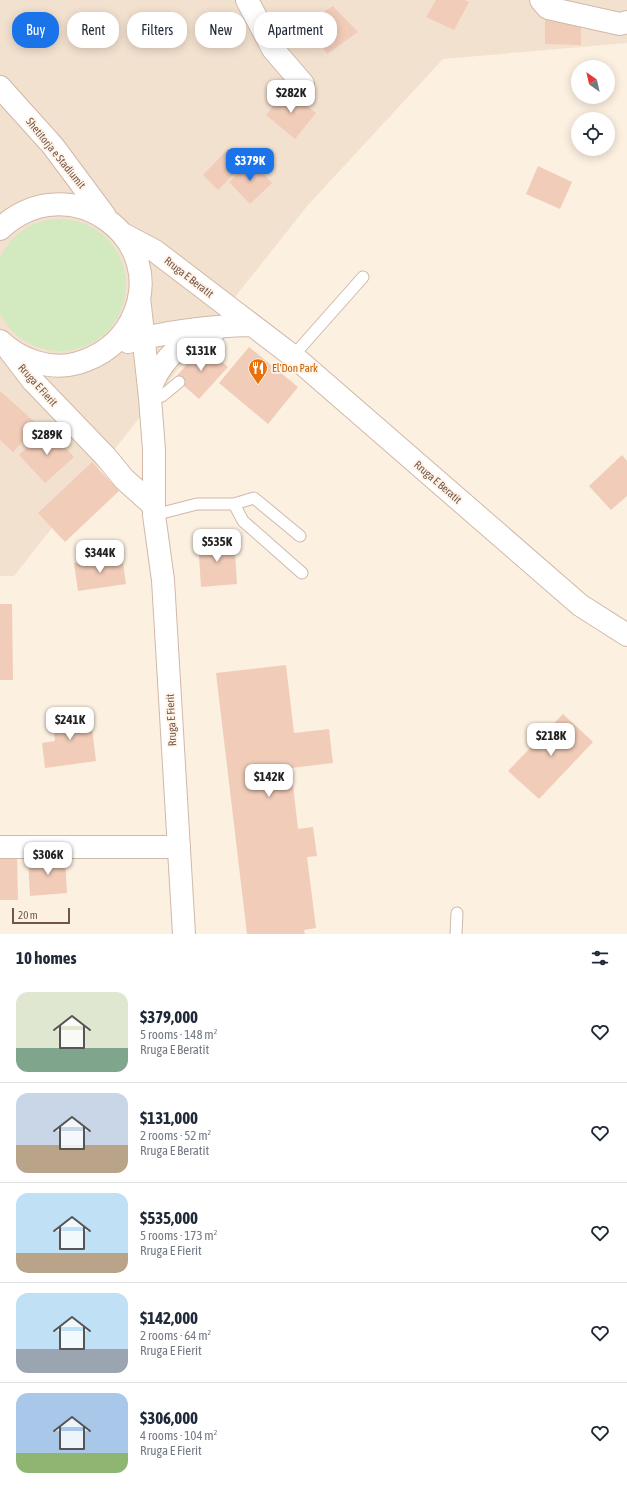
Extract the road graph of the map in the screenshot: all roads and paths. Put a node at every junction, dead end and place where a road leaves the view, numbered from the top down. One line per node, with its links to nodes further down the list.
1 (247, 0): 4 (main road)
2 (541, 0): 3 (main road)
3 (627, 22)
4 (303, 84)
5 (0, 87): 7 (main road, Shetitorja e Stadiumit)
6 (3, 224): 7 (main road, Rruga E Beratit)
7 (116, 228): 9 (main road, Shetitorja e Stadiumit); 11 (main road, Rruga E Beratit)
8 (363, 277): 16 (lane)
9 (139, 298): 12 (main road, Rruga E Fierit); 14 (main road)
10 (213, 326): 11 (main road); 12 (main road); 15 (lane); 18 (main road)
11 (252, 326): 16 (main road, Rruga E Beratit)
12 (143, 338): 14 (main road); 18 (main road, Rruga E Fierit)
13 (4, 344): 14 (main road); 20 (main road, Rruga E Fierit)
14 (108, 348)
15 (208, 350)
16 (293, 356): 23 (main road, Rruga E Beratit)
17 (179, 382): 18 (lane)
18 (150, 394): 20 (main road, Rruga E Fierit)
19 (234, 504): 20 (lane); 21 (lane); 22 (lane)
20 (154, 510): 25 (main road, Rruga E Fierit)
21 (300, 536)
22 (302, 574)
23 (627, 635)
24 (0, 847): 25 (main road)
25 (179, 847): 27 (main road, Rruga E Fierit)
26 (457, 913): 28 (lane)
27 (184, 934)
28 (456, 934)

